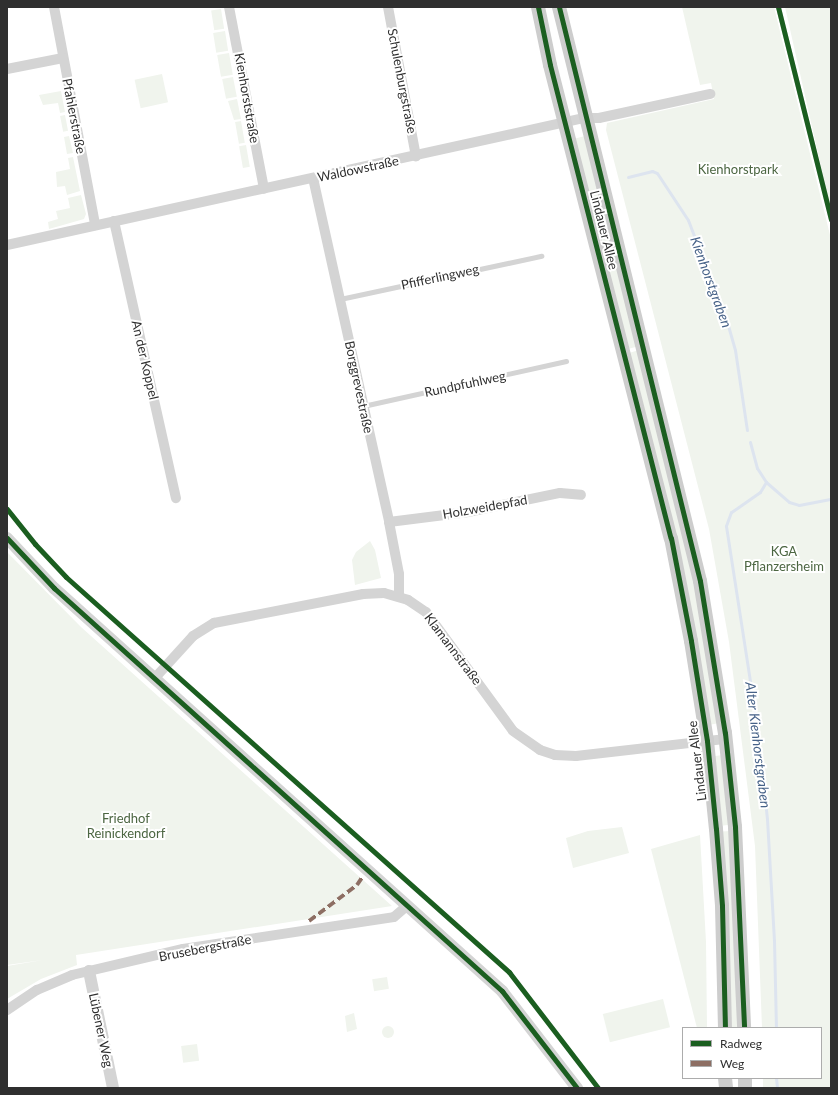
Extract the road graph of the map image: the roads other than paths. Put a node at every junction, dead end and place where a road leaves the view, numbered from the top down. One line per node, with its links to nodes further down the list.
1 (54, 7): 7 (street, Pfahlerstraße)
2 (230, 7): 14 (street, Kienhorststraße)
3 (388, 7): 12 (street, Schulenburgstraße)
4 (538, 7): 11 (main road, Lindauer Allee)
5 (559, 7): 10 (main road, Lindauer Allee)
6 (778, 7): 15 (lane)
7 (63, 58): 8 (street); 17 (street, Pfahlerstraße)
8 (7, 69)
9 (710, 94): 10 (street, Waldowstraße)
10 (584, 118): 11 (street, Waldowstraße); 29 (main road, Lindauer Allee)
11 (566, 123): 12 (street, Waldowstraße); 30 (main road, Lindauer Allee)
12 (416, 156): 13 (street, Waldowstraße)
13 (313, 178): 14 (street, Waldowstraße); 20 (street, Borggrevestraße)
14 (264, 189): 16 (street, Waldowstraße)
15 (831, 219)
16 (114, 221): 17 (street, Waldowstraße); 24 (street, An der Koppel)
17 (95, 225): 18 (street, Waldowstraße)
18 (7, 245)
19 (541, 256): 20 (lane, Pfifferlingweg)
20 (340, 299): 22 (street, Borggrevestraße)
21 (566, 361): 22 (lane, Rundpfuhlweg)
22 (363, 406): 25 (street, Borggrevestraße)
23 (581, 495): 25 (street, Holzweidepfad)
24 (176, 498)
25 (389, 522): 27 (street, Borggrevestraße)
26 (7, 538): 28 (street)
27 (399, 596): 28 (street, Klamannstraße); 30 (street, Klamannstraße)
28 (154, 679): 31 (street)
29 (726, 739): 30 (street, Klamannstraße); 35 (main road, Lindauer Allee)
30 (707, 741): 34 (main road, Lindauer Allee)
31 (408, 905): 32 (street, Brusebergstraße); 37 (street)
32 (89, 971): 33 (street, Brusebergstraße); 36 (street, Lübener Weg)
33 (7, 1010)
34 (725, 1027)
35 (744, 1027)
36 (113, 1088)
37 (577, 1088)

